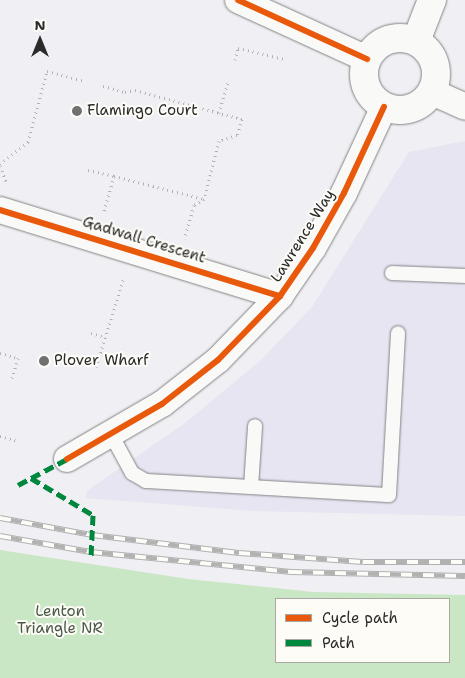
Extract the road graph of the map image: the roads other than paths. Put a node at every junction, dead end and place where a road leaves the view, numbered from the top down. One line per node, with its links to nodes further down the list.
1 (238, 0): 4 (street)
2 (432, 0): 3 (street)
3 (416, 41): 4 (street); 5 (street)
4 (367, 59): 6 (street)
5 (432, 92): 6 (street); 7 (street)
6 (384, 107): 11 (street, Lawrence Way)
7 (465, 107)
8 (0, 210): 11 (street, Gadwall Crescent)
9 (392, 273): 10 (lane)
10 (465, 276)
11 (280, 296): 14 (street, Lawrence Way)
12 (398, 333): 16 (lane)
13 (255, 426): 16 (lane)
14 (112, 436): 15 (street, Lawrence Way); 16 (lane)
15 (66, 459)
16 (252, 487)

